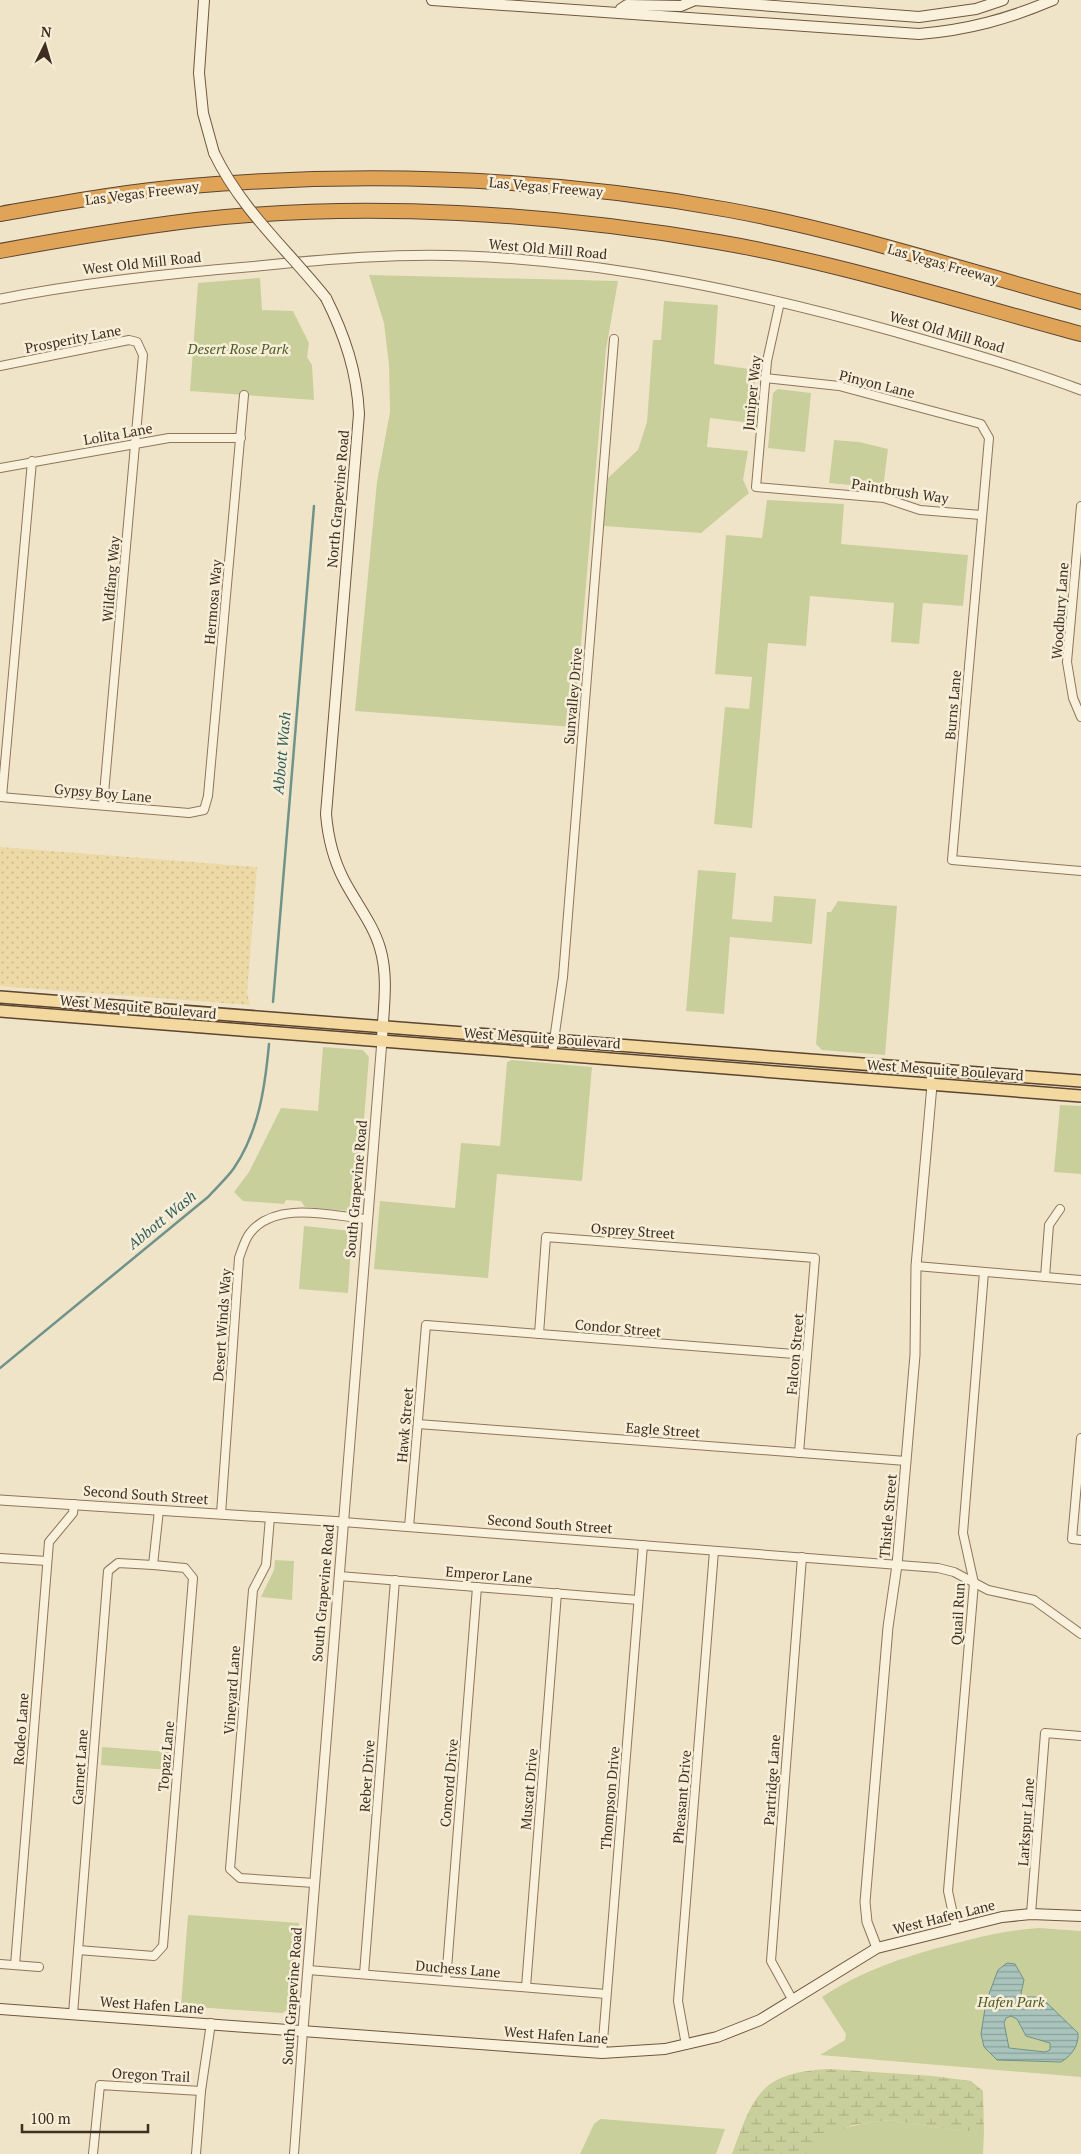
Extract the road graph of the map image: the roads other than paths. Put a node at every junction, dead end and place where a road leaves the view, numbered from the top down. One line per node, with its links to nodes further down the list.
1 (204, 0): 36 (main road, North Grapevine Road, bridge)
2 (432, 0): 6 (main road)
3 (694, 0): 4 (main road); 6 (main road)
4 (1003, 0)
5 (1053, 0): 6 (main road)
6 (619, 13)
7 (0, 214): 11 (highway, Las Vegas Freeway)
8 (0, 251): 12 (highway)
9 (0, 299): 10 (street, West Old Mill Road)
10 (780, 302): 16 (street, Juniper Way); 17 (street, West Old Mill Road)
11 (1081, 302)
12 (1081, 334)
13 (614, 339): 37 (street, Sunvalley Drive)
14 (143, 355): 15 (street, Prosperity Lane); 21 (street, Wildfang Way)
15 (0, 366)
16 (765, 378): 19 (street, Pinyon Lane); 24 (street, Juniper Way)
17 (1081, 390)
18 (244, 395): 20 (street, Hermosa Way)
19 (981, 424): 26 (street, Burns Lane)
20 (241, 438): 21 (street, Lolita Lane); 30 (street, Hermosa Way)
21 (136, 443): 22 (street, Lolita Lane); 29 (street, Wildfang Way)
22 (32, 461): 23 (street, Lolita Lane); 28 (street)
23 (0, 468)
24 (756, 487): 26 (street, Paintbrush Way)
25 (1081, 506): 27 (street, Woodbury Lane)
26 (982, 515): 31 (street, Burns Lane)
27 (1081, 717)
28 (1, 797): 29 (street, Gypsy Boy Lane)
29 (103, 805): 30 (street, Gypsy Boy Lane)
30 (204, 810)
31 (1081, 871)
32 (0, 997): 33 (main road, West Mesquite Boulevard)
33 (126, 1007): 35 (main road); 36 (main road, West Mesquite Boulevard)
34 (0, 1011): 35 (main road, West Mesquite Boulevard)
35 (125, 1021): 36 (main road, West Mesquite Boulevard)
36 (382, 1034): 37 (main road, West Mesquite Boulevard); 39 (main road, West Mesquite Boulevard); 46 (street, South Grapevine Road)
37 (553, 1040): 38 (main road, West Mesquite Boulevard); 39 (street, Sunvalley Drive)
38 (636, 1047): 40 (main road); 41 (main road, West Mesquite Boulevard)
39 (552, 1054): 40 (main road, West Mesquite Boulevard)
40 (635, 1060): 43 (main road, West Mesquite Boulevard)
41 (933, 1070): 42 (main road, West Mesquite Boulevard); 43 (main road)
42 (1081, 1081)
43 (932, 1085): 44 (main road, West Mesquite Boulevard); 48 (street, Thistle Street)
44 (1081, 1096)
45 (1060, 1209): 50 (street)
46 (367, 1219): 62 (street, Desert Winds Way); 64 (street, South Grapevine Road)
47 (815, 1258): 53 (street, Osprey Street); 54 (street, Falcon Street)
48 (916, 1266): 49 (street); 58 (street, Thistle Street)
49 (984, 1272): 50 (street); 76 (street, Quail Run)
50 (1045, 1277): 51 (street)
51 (1081, 1280)
52 (426, 1325): 53 (street, Condor Street); 55 (street, Hawk Street)
53 (539, 1334): 54 (street, Condor Street)
54 (807, 1355): 57 (street, Falcon Street)
55 (418, 1424): 57 (street, Eagle Street); 65 (street, Hawk Street)
56 (1081, 1438): 66 (street)
57 (799, 1453): 58 (street, Eagle Street)
58 (906, 1461): 73 (street, Thistle Street)
59 (0, 1500): 60 (street, Second South Street)
60 (74, 1504): 61 (street, Second South Street); 71 (street, Rodeo Lane)
61 (159, 1510): 62 (street, Second South Street); 72 (street)
62 (221, 1514): 63 (street, Second South Street)
63 (270, 1517): 64 (street, Second South Street); 82 (street, Vineyard Lane)
64 (343, 1522): 65 (street, Second South Street); 74 (street, South Grapevine Road)
65 (409, 1527): 67 (street, Second South Street)
66 (1081, 1540)
67 (642, 1545): 68 (street, Second South Street); 79 (street, Thompson Drive)
68 (714, 1550): 70 (street, Second South Street); 101 (street, Pheasant Drive)
69 (0, 1558): 71 (street)
70 (802, 1558): 73 (street, Second South Street); 96 (street, Partridge Lane)
71 (47, 1561): 89 (street, Rodeo Lane)
72 (153, 1565): 87 (street, Garnet Lane); 87 (street, Topaz Lane)
73 (897, 1565): 76 (street, Second South Street); 86 (street, Thistle Street)
74 (339, 1576): 75 (street, Emperor Lane); 82 (street, South Grapevine Road)
75 (395, 1580): 77 (street, Emperor Lane); 92 (street, Reber Drive)
76 (974, 1583): 80 (street, Second South Street); 85 (street, Quail Run)
77 (477, 1587): 78 (street, Emperor Lane); 93 (street, Concord Drive)
78 (557, 1594): 79 (street, Emperor Lane); 94 (street, Muscat Drive)
79 (638, 1600): 95 (street, Thompson Drive)
80 (1081, 1634)
81 (1081, 1736): 83 (street, Larkspur Lane)
82 (314, 1883): 91 (street, South Grapevine Road)
83 (1031, 1914): 84 (main road, West Hafen Lane); 85 (main road, West Hafen Lane)
84 (1081, 1916)
85 (956, 1928): 86 (main road, West Hafen Lane)
86 (877, 1948): 96 (main road, West Hafen Lane)
87 (78, 1950): 98 (street, Garnet Lane)
88 (0, 1964): 89 (street)
89 (15, 1965): 90 (street)
90 (39, 1967)
91 (308, 1970): 92 (street, Duchess Lane); 100 (street, South Grapevine Road)
92 (364, 1974): 93 (street, Duchess Lane)
93 (446, 1981): 94 (street, Duchess Lane)
94 (526, 1987): 95 (street, Duchess Lane)
95 (606, 1994): 102 (street, Thompson Drive)
96 (792, 1999): 101 (main road, West Hafen Lane)
97 (0, 2009): 98 (main road, West Hafen Lane)
98 (73, 2014): 99 (main road, West Hafen Lane)
99 (211, 2023): 100 (main road, West Hafen Lane); 103 (street)
100 (303, 2030): 102 (main road, West Hafen Lane); 106 (street, South Grapevine Road)
101 (686, 2045): 102 (main road, West Hafen Lane)
102 (602, 2053)
103 (201, 2091): 104 (street, Oregon Trail); 105 (street)
104 (93, 2154)
105 (196, 2154)
106 (294, 2154)

